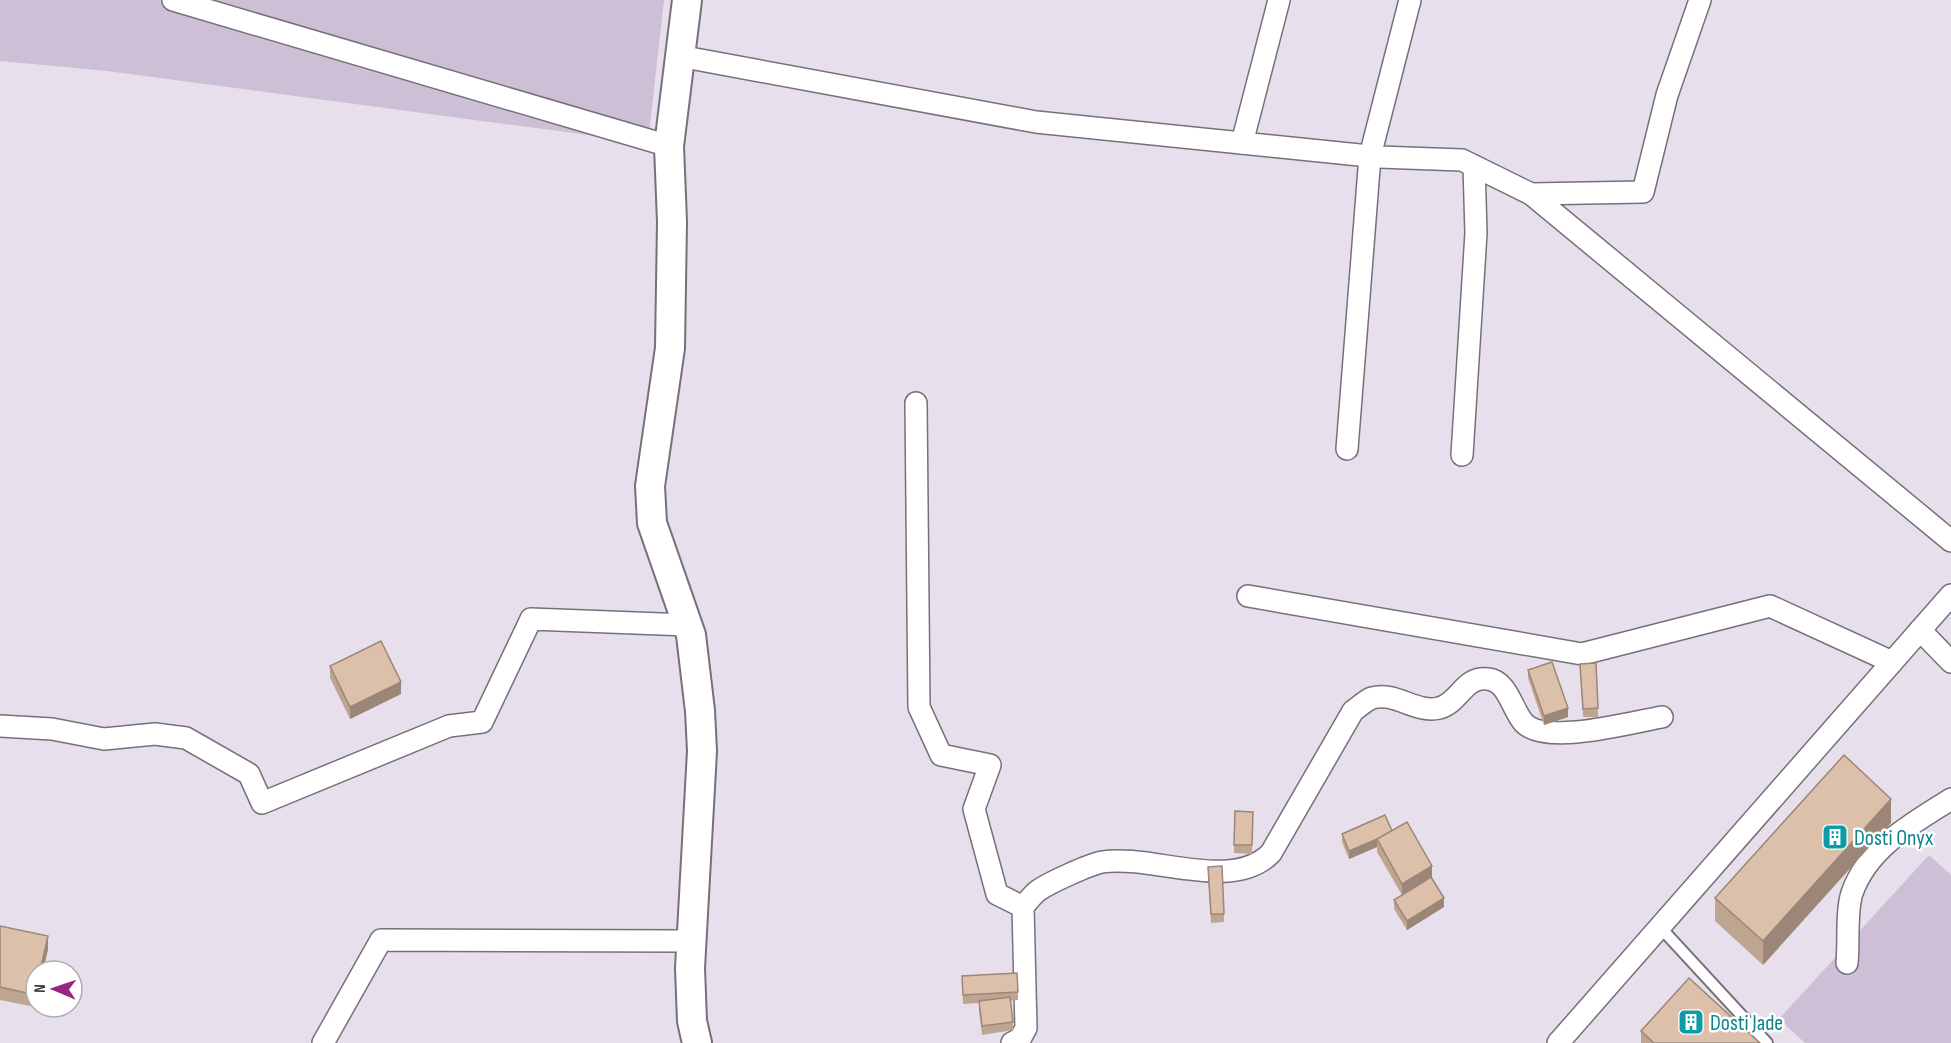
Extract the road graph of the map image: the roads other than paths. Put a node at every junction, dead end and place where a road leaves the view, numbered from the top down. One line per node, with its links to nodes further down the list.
1 (173, 0): 8 (street)
2 (687, 0): 6 (street)
3 (1280, 0): 7 (street)
4 (1410, 0): 9 (street)
5 (1700, 0): 11 (street)
6 (679, 56): 7 (street); 8 (street)
7 (1242, 143): 9 (street)
8 (669, 146): 18 (street)
9 (1371, 156): 10 (street); 13 (street)
10 (1474, 166): 11 (street); 14 (street)
11 (1531, 194): 15 (street)
12 (916, 403): 25 (street)
13 (1347, 449)
14 (1462, 455)
15 (1951, 541)
16 (1951, 594): 19 (street)
17 (1248, 596): 20 (street)
18 (687, 625): 23 (street); 27 (street)
19 (1920, 630): 20 (street); 21 (street)
20 (1892, 662): 26 (street)
21 (1951, 662)
22 (1662, 717): 25 (street)
23 (0, 726)
24 (1951, 799): 28 (street)
25 (1023, 907): 31 (street)
26 (1660, 927): 32 (street); 33 (lane)
27 (692, 940): 29 (street); 30 (street)
28 (1847, 963)
29 (323, 1043)
30 (697, 1043)
31 (1012, 1043)
32 (1558, 1043)
33 (1767, 1043)

